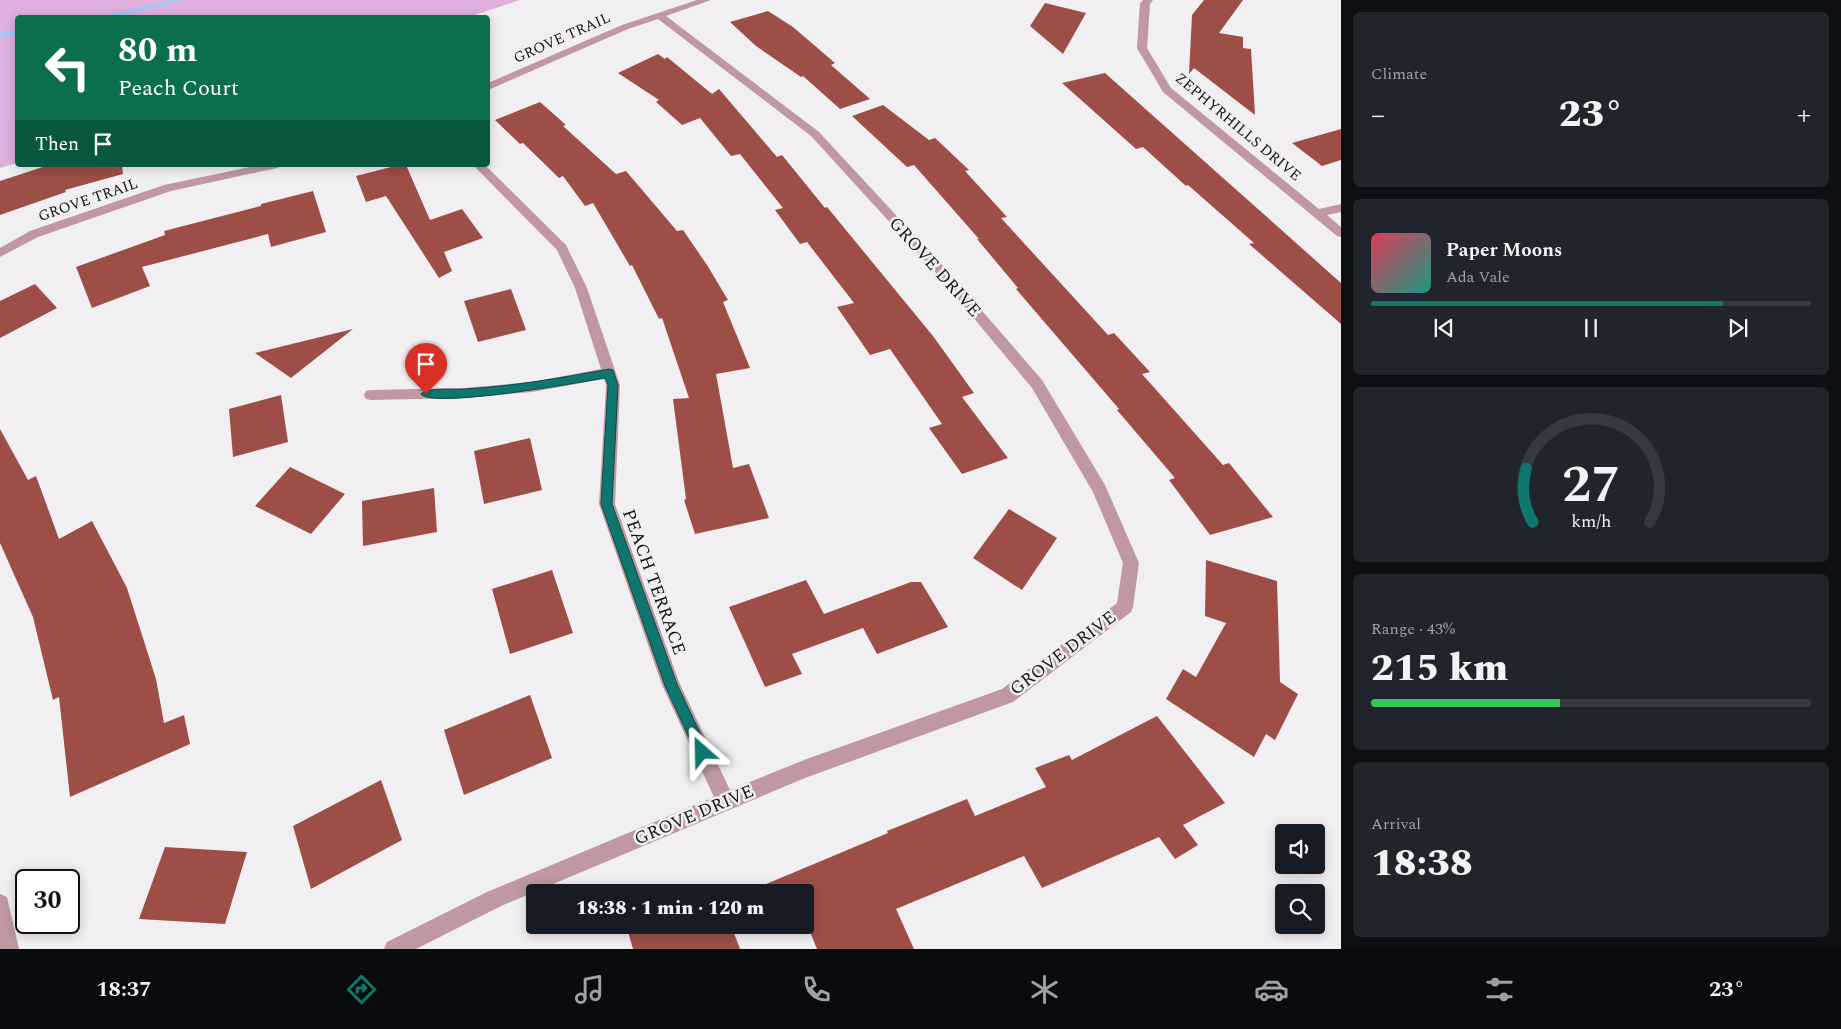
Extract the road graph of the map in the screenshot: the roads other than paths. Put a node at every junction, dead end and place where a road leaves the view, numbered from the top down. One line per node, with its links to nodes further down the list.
1 (706, 0): 4 (street, GROVE TRAIL)
2 (1132, 0): 3 (street)
3 (1147, 2): 9 (street, ZEPHYRHILLS DRIVE)
4 (660, 16): 5 (street, GROVE TRAIL); 14 (street, GROVE DRIVE)
5 (490, 87)
6 (267, 167): 11 (street, GROVE TRAIL)
7 (481, 167): 12 (street, PEACH TERRACE)
8 (1341, 208): 9 (street)
9 (1317, 213): 10 (street, ZEPHYRHILLS DRIVE)
10 (1341, 233)
11 (0, 253)
12 (609, 373): 13 (street); 14 (street, PEACH TERRACE)
13 (371, 395)
14 (726, 802): 17 (street, GROVE DRIVE)
15 (0, 904): 16 (street)
16 (9, 949)
17 (394, 949)

